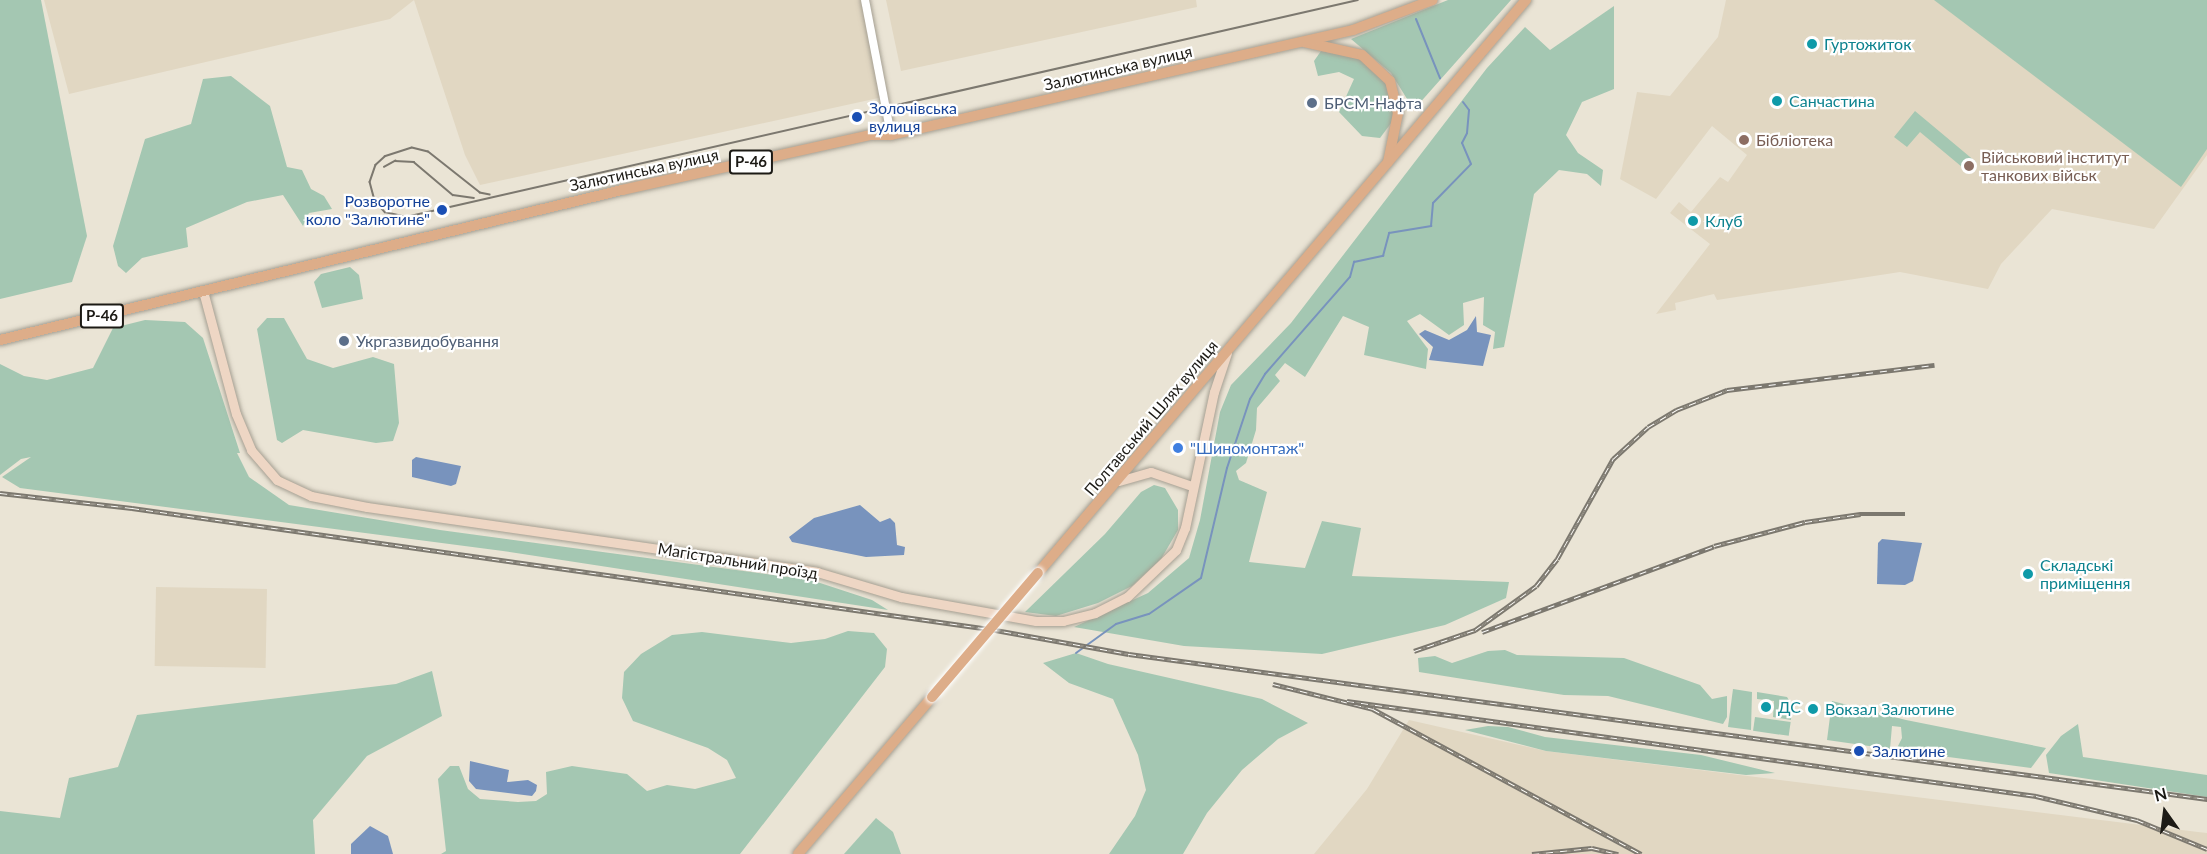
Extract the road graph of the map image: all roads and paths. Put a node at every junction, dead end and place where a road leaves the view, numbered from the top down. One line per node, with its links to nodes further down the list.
1 (865, 0): 7 (street)
2 (1434, 0): 4 (main road, Залютинська вулиця / Р-46)
3 (1526, 0): 8 (main road, Полтавський Шлях вулиця)
4 (1353, 30): 5 (main road, Залютинська вулиця / Р-46); 6 (main road)
5 (1304, 42): 6 (main road); 7 (main road, Залютинська вулиця / Р-46)
6 (1353, 51): 8 (main road)
7 (891, 135): 9 (main road, Залютинська вулиця / Р-46)
8 (1387, 164): 11 (main road, Полтавський Шлях вулиця)
9 (203, 291): 10 (main road, Залютинська вулиця / Р-46); 13 (main road, Магістральний проїзд)
10 (0, 340)
11 (1228, 351): 12 (main road, Полтавський Шлях вулиця); 13 (main road, Магістральний проїзд)
12 (1119, 481): 13 (main road); 14 (main road, Полтавський Шлях вулиця, bridge)
13 (1192, 486)
14 (798, 854)

